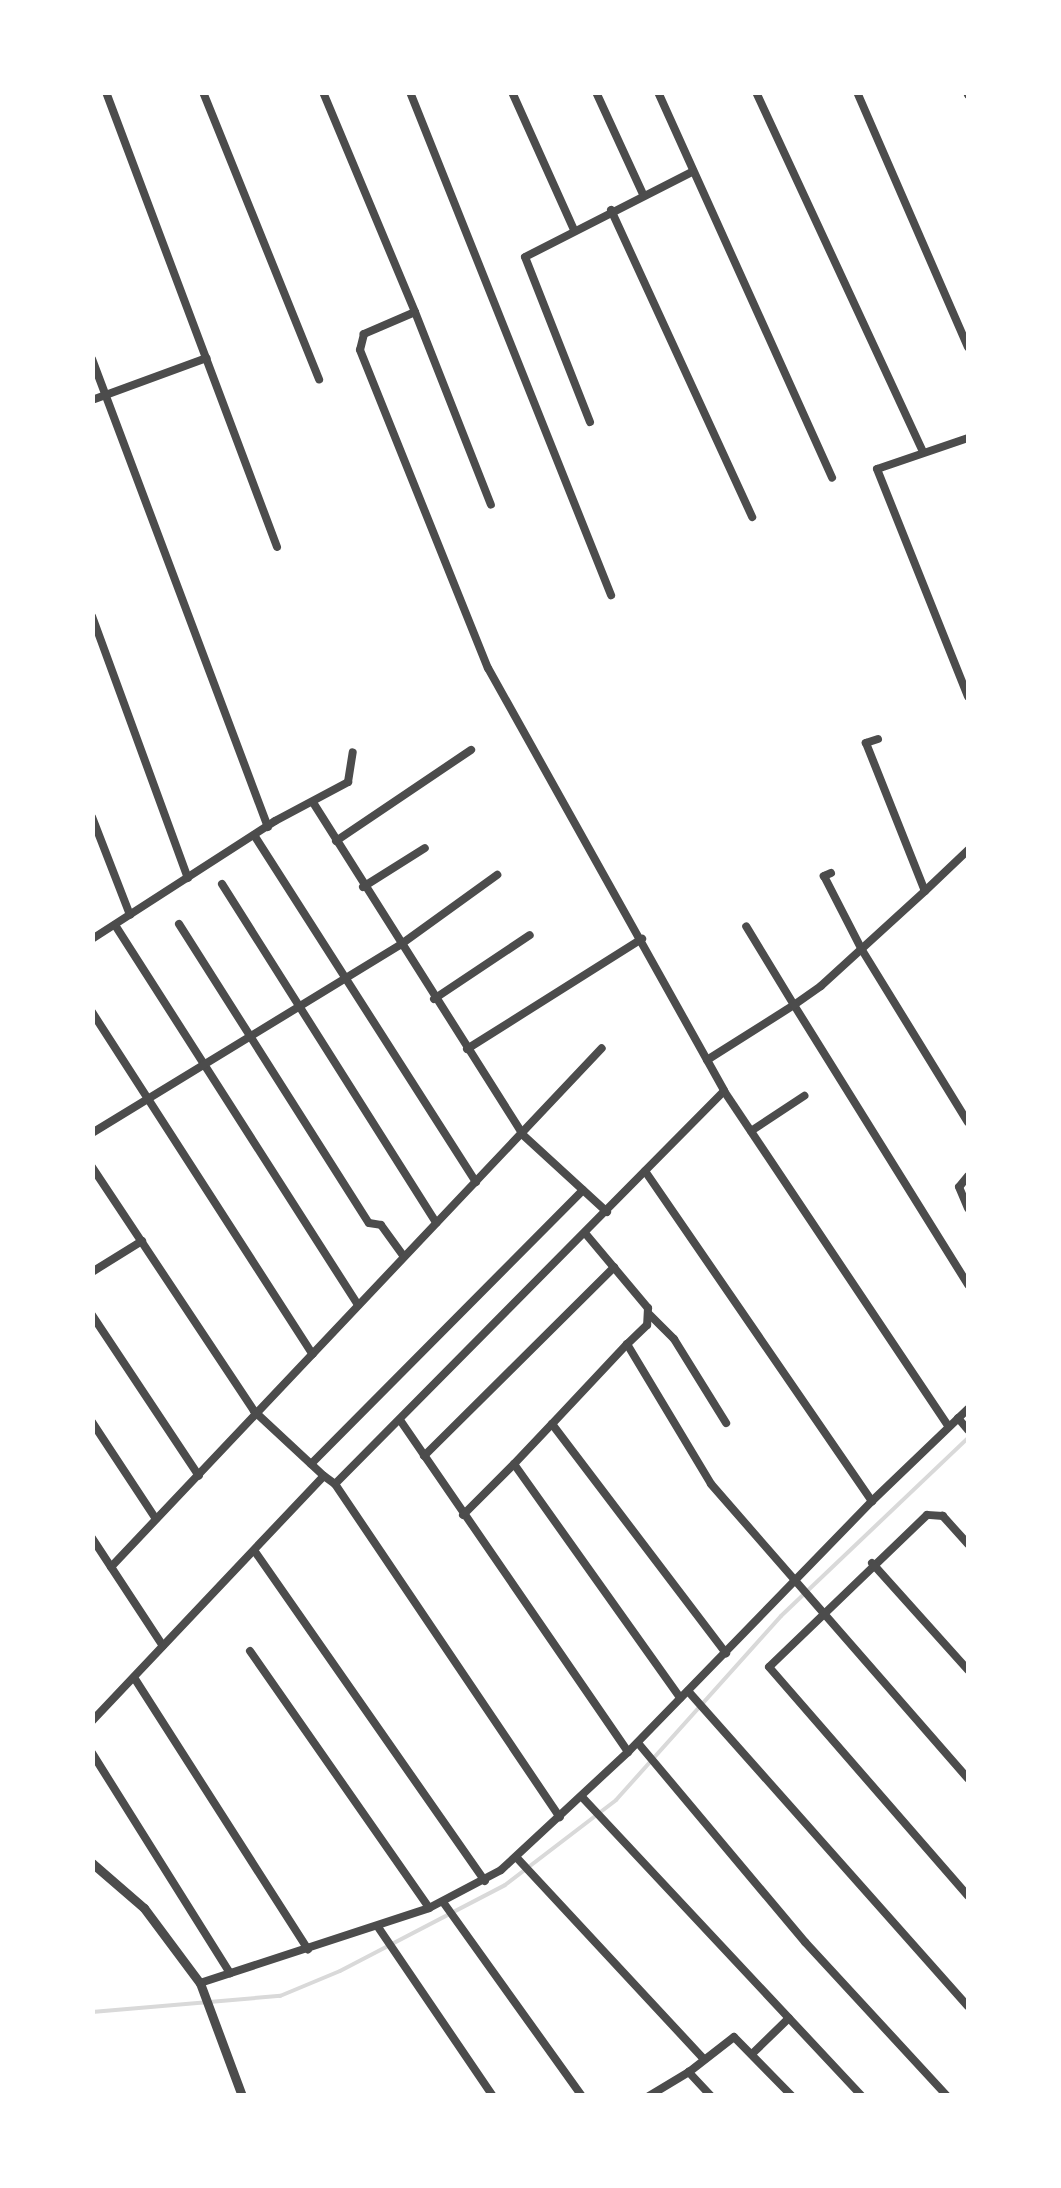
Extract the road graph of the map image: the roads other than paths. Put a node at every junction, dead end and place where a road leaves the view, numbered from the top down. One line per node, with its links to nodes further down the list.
1 (106, 92): 16 (street)
2 (203, 92): 18 (street)
3 (324, 92): 14 (street)
4 (410, 92): 28 (street)
5 (512, 92): 13 (street)
6 (596, 92): 11 (street)
7 (658, 92): 10 (street)
8 (756, 92): 23 (street)
9 (857, 92): 15 (street)
10 (692, 172): 11 (street); 24 (street)
11 (643, 194): 12 (street)
12 (611, 210): 13 (street); 26 (street)
13 (574, 230): 21 (street)
14 (415, 312): 25 (street); 53 (street)
15 (968, 347)
16 (207, 358): 19 (street); 27 (street)
17 (92, 359): 19 (street)
18 (319, 379)
19 (106, 396): 20 (street); 36 (street)
20 (92, 400)
21 (590, 422)
22 (968, 438): 23 (street)
23 (923, 452): 30 (street)
24 (832, 478)
25 (491, 505)
26 (752, 517)
27 (278, 546)
28 (611, 596)
29 (92, 616): 43 (street)
30 (968, 697)
31 (878, 739): 46 (street)
32 (472, 750): 38 (street)
33 (353, 752): 34 (street)
34 (314, 804): 36 (street); 38 (street)
35 (92, 818): 47 (street)
36 (268, 827): 37 (street)
37 (254, 835): 43 (street); 56 (street)
38 (336, 841): 45 (street)
39 (426, 848): 45 (street)
40 (968, 850): 46 (street)
41 (831, 874): 55 (street)
42 (497, 875): 54 (street)
43 (188, 878): 47 (street)
44 (222, 884): 58 (street)
45 (363, 886): 54 (street)
46 (926, 891): 55 (street)
47 (130, 915): 49 (street)
48 (179, 924): 61 (street)
49 (115, 925): 52 (street); 65 (street)
50 (746, 926): 59 (street)
51 (530, 934): 57 (street)
52 (92, 939)
53 (642, 939): 63 (street); 64 (street)
54 (400, 945): 56 (street); 57 (street)
55 (862, 950): 59 (street); 69 (street)
56 (342, 977): 58 (street); 76 (street)
57 (434, 999): 63 (street)
58 (296, 1005): 61 (street); 80 (street)
59 (794, 1005): 64 (street); 86 (street)
60 (92, 1012): 68 (street)
61 (248, 1036): 65 (street); 83 (street)
62 (602, 1048): 72 (street)
63 (467, 1050): 72 (street)
64 (707, 1060): 66 (street)
65 (204, 1063): 68 (street); 87 (street)
66 (724, 1091): 70 (street); 74 (street)
67 (804, 1096): 70 (street)
68 (148, 1098): 71 (street); 93 (street)
69 (968, 1122)
70 (751, 1131): 101 (street)
71 (92, 1133)
72 (523, 1135): 76 (street); 77 (street)
73 (92, 1167): 82 (street)
74 (645, 1171): 79 (street); 108 (street)
75 (968, 1176): 78 (street)
76 (476, 1182): 80 (street)
77 (583, 1190): 79 (street); 103 (street)
78 (968, 1208)
79 (607, 1212): 81 (street)
80 (436, 1224): 83 (street)
81 (585, 1233): 84 (street); 96 (street)
82 (142, 1241): 85 (street); 95 (street)
83 (404, 1257): 87 (street)
84 (614, 1267): 89 (street); 102 (street)
85 (92, 1272)
86 (968, 1285)
87 (358, 1305): 93 (street)
88 (92, 1314): 90 (street)
89 (650, 1314): 92 (street); 98 (street)
90 (104, 1332): 91 (street); 105 (street)
91 (92, 1340)
92 (628, 1344): 100 (street); 116 (street)
93 (312, 1354): 95 (street)
94 (968, 1410): 99 (street)
95 (254, 1411): 103 (street); 105 (street)
96 (400, 1420): 102 (street); 107 (street)
97 (92, 1422): 110 (street)
98 (726, 1423)
99 (963, 1423): 101 (street)
100 (552, 1424): 104 (street); 120 (street)
101 (949, 1427): 108 (street)
102 (424, 1456): 109 (street)
103 (311, 1464): 106 (street)
104 (514, 1464): 109 (street); 123 (street)
105 (199, 1476): 110 (street)
106 (324, 1476): 107 (street); 113 (street)
107 (335, 1484): 132 (street)
108 (872, 1501): 116 (street)
109 (462, 1514): 128 (street)
110 (156, 1519): 115 (street)
111 (92, 1538): 115 (street)
112 (968, 1544): 114 (street)
113 (256, 1553): 118 (street); 135 (street)
114 (872, 1563): 117 (street); 121 (street)
115 (111, 1567): 118 (street)
116 (797, 1586): 117 (street); 120 (street)
117 (819, 1612): 130 (street); 136 (street)
118 (164, 1646): 122 (street)
119 (250, 1652): 138 (street)
120 (726, 1654): 123 (street)
121 (968, 1670)
122 (135, 1679): 125 (street); 140 (street)
123 (687, 1695): 127 (street); 143 (street)
124 (92, 1702): 125 (street)
125 (100, 1713): 126 (street)
126 (92, 1721)
127 (641, 1746): 128 (street); 155 (street)
128 (628, 1752): 131 (street)
129 (92, 1753): 141 (street)
130 (968, 1779)
131 (584, 1800): 132 (street); 144 (street)
132 (560, 1817): 133 (street)
133 (519, 1861): 135 (street); 146 (street)
134 (92, 1862): 142 (street)
135 (485, 1881): 137 (street)
136 (968, 1896)
137 (445, 1904): 138 (street); 150 (street)
138 (429, 1908): 139 (street)
139 (380, 1931): 140 (street); 149 (street)
140 (308, 1949): 141 (street)
141 (230, 1973): 142 (street)
142 (201, 1984): 148 (street)
143 (968, 2006)
144 (789, 2018): 145 (street); 154 (street)
145 (753, 2053): 146 (street); 153 (street)
146 (704, 2059): 147 (street)
147 (689, 2072): 151 (street); 152 (street)
148 (242, 2096)
149 (493, 2096)
150 (582, 2096)
151 (650, 2096)
152 (712, 2096)
153 (792, 2096)
154 (862, 2096)
155 (947, 2096)

